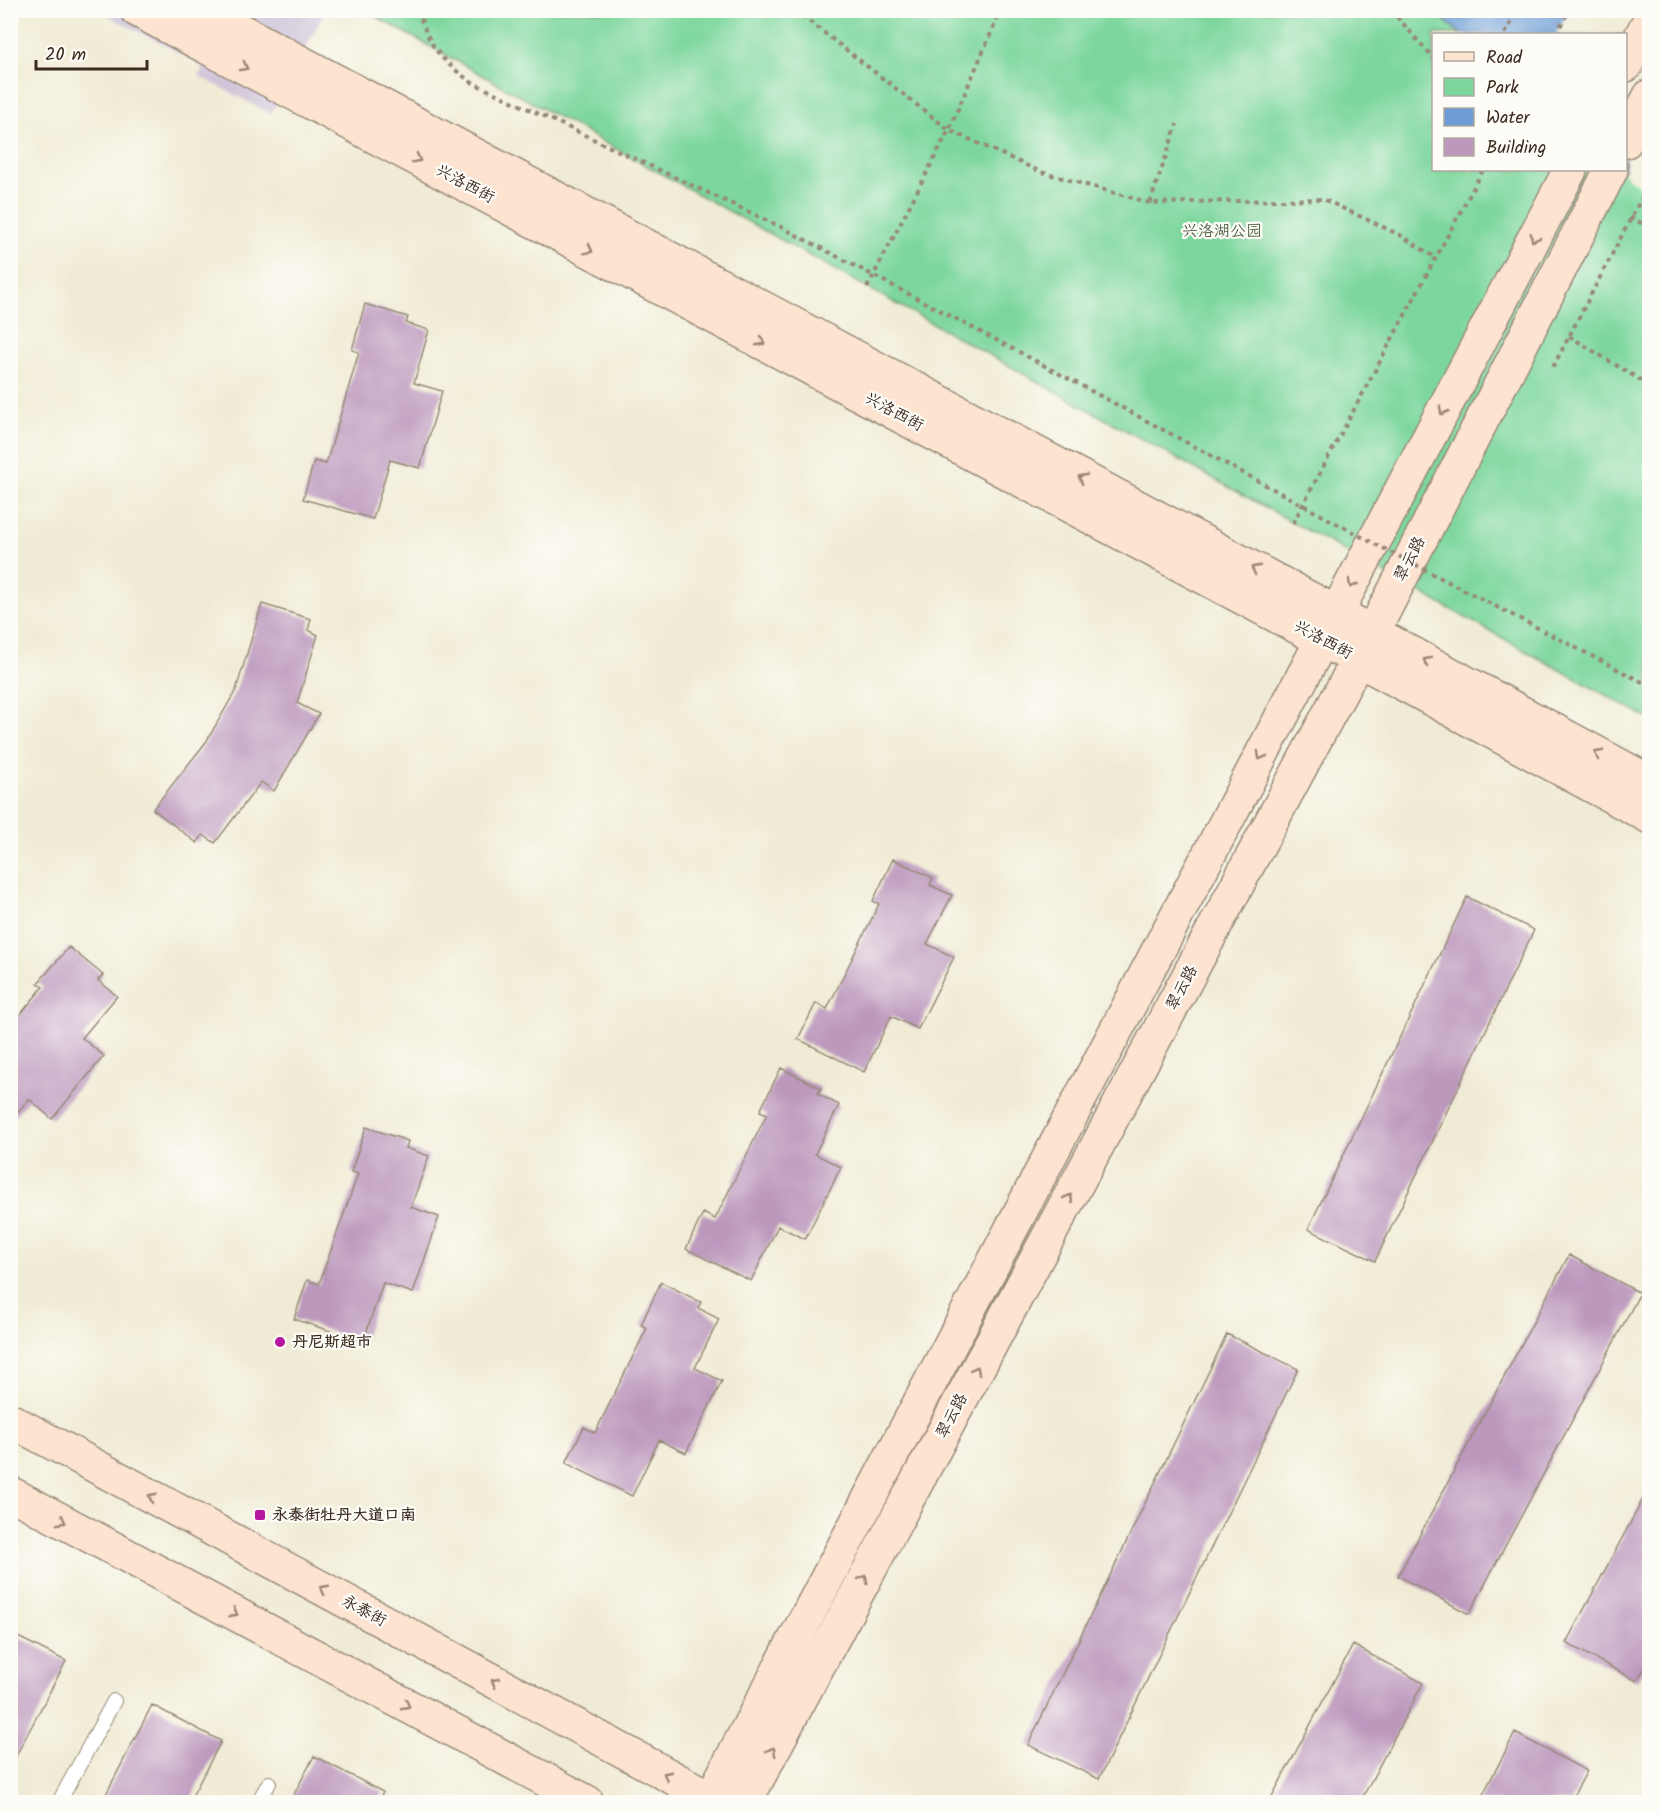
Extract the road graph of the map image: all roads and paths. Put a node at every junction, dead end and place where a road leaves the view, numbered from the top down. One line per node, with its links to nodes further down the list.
1 (137, 10): 31 (street, 兴洛西街, one-way to 31)
2 (202, 10): 31 (street, 兴洛西街, one-way to 2)
3 (418, 10): 33 (path, bridge)
4 (795, 10): 18 (path)
5 (1000, 10): 18 (path)
6 (1118, 10): 10 (path)
7 (1391, 10): 14 (path)
8 (1518, 10): 12 (path)
9 (1569, 10): 13 (path)
10 (1131, 18)
11 (1650, 19): 15 (street)
12 (1506, 33)
13 (1557, 33)
14 (1432, 57)
15 (1627, 62)
16 (1650, 96): 19 (street)
17 (1177, 124): 23 (path)
18 (949, 130): 23 (path); 27 (path)
19 (1627, 139)
20 (1483, 171): 26 (path)
21 (1610, 171): 32 (street, 翠云路)
22 (1565, 178): 31 (street, one-way to 31)
23 (1150, 203): 26 (path)
24 (1630, 218): 25 (path)
25 (1650, 228)
26 (1436, 258): 30 (path)
27 (867, 288)
28 (1569, 336): 29 (path)
29 (1650, 386)
30 (1293, 523)
31 (1330, 626): 32 (street, 兴洛西街); 40 (street, one-way to 40)
32 (1365, 645): 34 (street, 兴洛西街, one-way to 32); 35 (street, 兴洛西街); 44 (street, 翠云路, one-way to 32)
33 (1650, 686)
34 (1650, 782)
35 (1650, 816)
36 (10, 1420): 40 (street, 永泰街, one-way to 36)
37 (10, 1493): 43 (street, one-way to 43)
38 (114, 1701): 41 (lane)
39 (268, 1783): 42 (lane)
40 (713, 1801)
41 (59, 1803)
42 (258, 1803)
43 (587, 1803)
44 (744, 1803)

